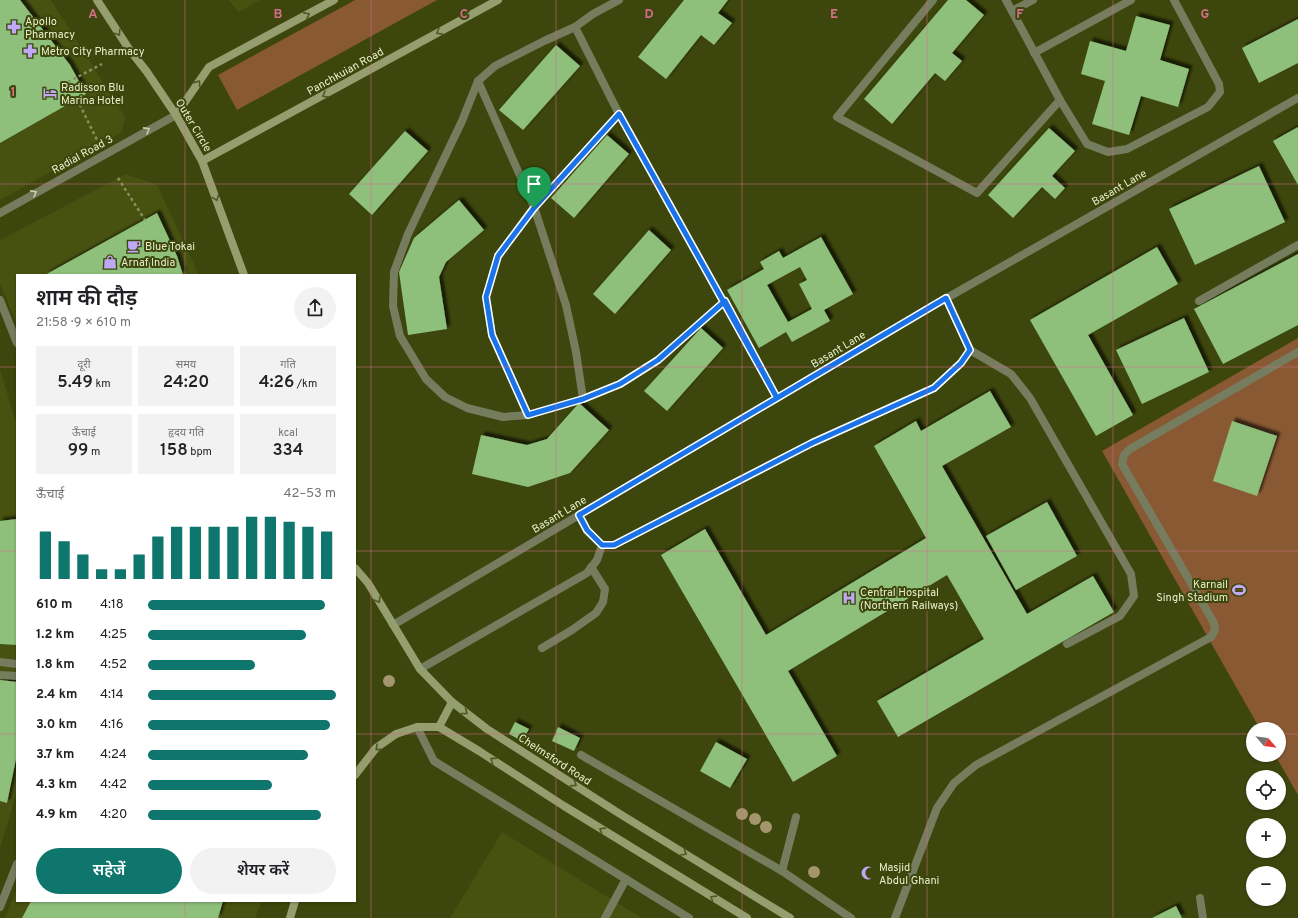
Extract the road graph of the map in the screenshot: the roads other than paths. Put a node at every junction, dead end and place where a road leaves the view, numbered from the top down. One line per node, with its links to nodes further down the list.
1 (97, 0): 17 (main road, Outer Circle, one-way to 17)
2 (334, 0): 17 (main road, one-way to 2)
3 (498, 0): 18 (main road, Panchkuian Road, one-way to 18)
4 (619, 0): 11 (street)
5 (933, 0): 15 (street)
6 (1006, 0): 10 (street)
7 (1033, 0): 10 (street)
8 (1131, 0): 12 (street)
9 (1174, 0): 15 (street)
10 (1012, 12): 12 (street)
11 (575, 27): 13 (street); 16 (street)
12 (1034, 53): 15 (street)
13 (478, 81): 19 (street); 32 (street)
14 (1298, 98): 23 (street, Basant Lane)
15 (1060, 100)
16 (619, 114): 19 (street); 26 (street)
17 (176, 115): 18 (main road, Outer Circle); 20 (street, Radial Road 3, one-way to 17)
18 (202, 161): 22 (main road, Outer Circle, one-way to 22)
19 (534, 208): 31 (street); 32 (street)
20 (0, 212)
21 (1298, 245): 25 (street)
22 (244, 274)
23 (946, 298): 28 (street); 30 (street, Basant Lane)
24 (0, 300): 27 (street)
25 (1199, 300)
26 (725, 301): 30 (street); 31 (street)
27 (16, 340)
28 (970, 350): 34 (street); 38 (street)
29 (1298, 352): 63 (street)
30 (777, 398): 33 (street, Basant Lane)
31 (583, 399): 32 (street)
32 (528, 415)
33 (579, 515): 34 (street); 37 (street, Basant Lane)
34 (602, 545): 35 (street)
35 (591, 567): 39 (street); 42 (street)
36 (356, 569): 37 (main road, Chelmsford Road, one-way to 37)
37 (393, 625): 42 (main road, Chelmsford Road)
38 (1067, 644)
39 (542, 648)
40 (0, 662): 41 (street)
41 (16, 664)
42 (420, 670): 45 (main road, Chelmsford Road)
43 (0, 674): 44 (street)
44 (16, 676)
45 (452, 702): 47 (main road); 61 (main road, Chelmsford Road, one-way to 61)
46 (417, 727): 47 (main road); 49 (main road, one-way to 49); 53 (street)
47 (439, 728): 60 (main road, one-way to 47)
48 (581, 755): 52 (street)
49 (356, 774)
50 (796, 816): 52 (street)
51 (16, 867): 56 (street)
52 (782, 871): 62 (street)
53 (626, 880): 58 (street); 59 (street)
54 (1200, 898): 64 (street)
55 (294, 902): 57 (main road)
56 (0, 907)
57 (290, 918)
58 (605, 918)
59 (689, 918)
60 (746, 918)
61 (790, 918)
62 (851, 918)
63 (895, 918)
64 (1203, 918)

